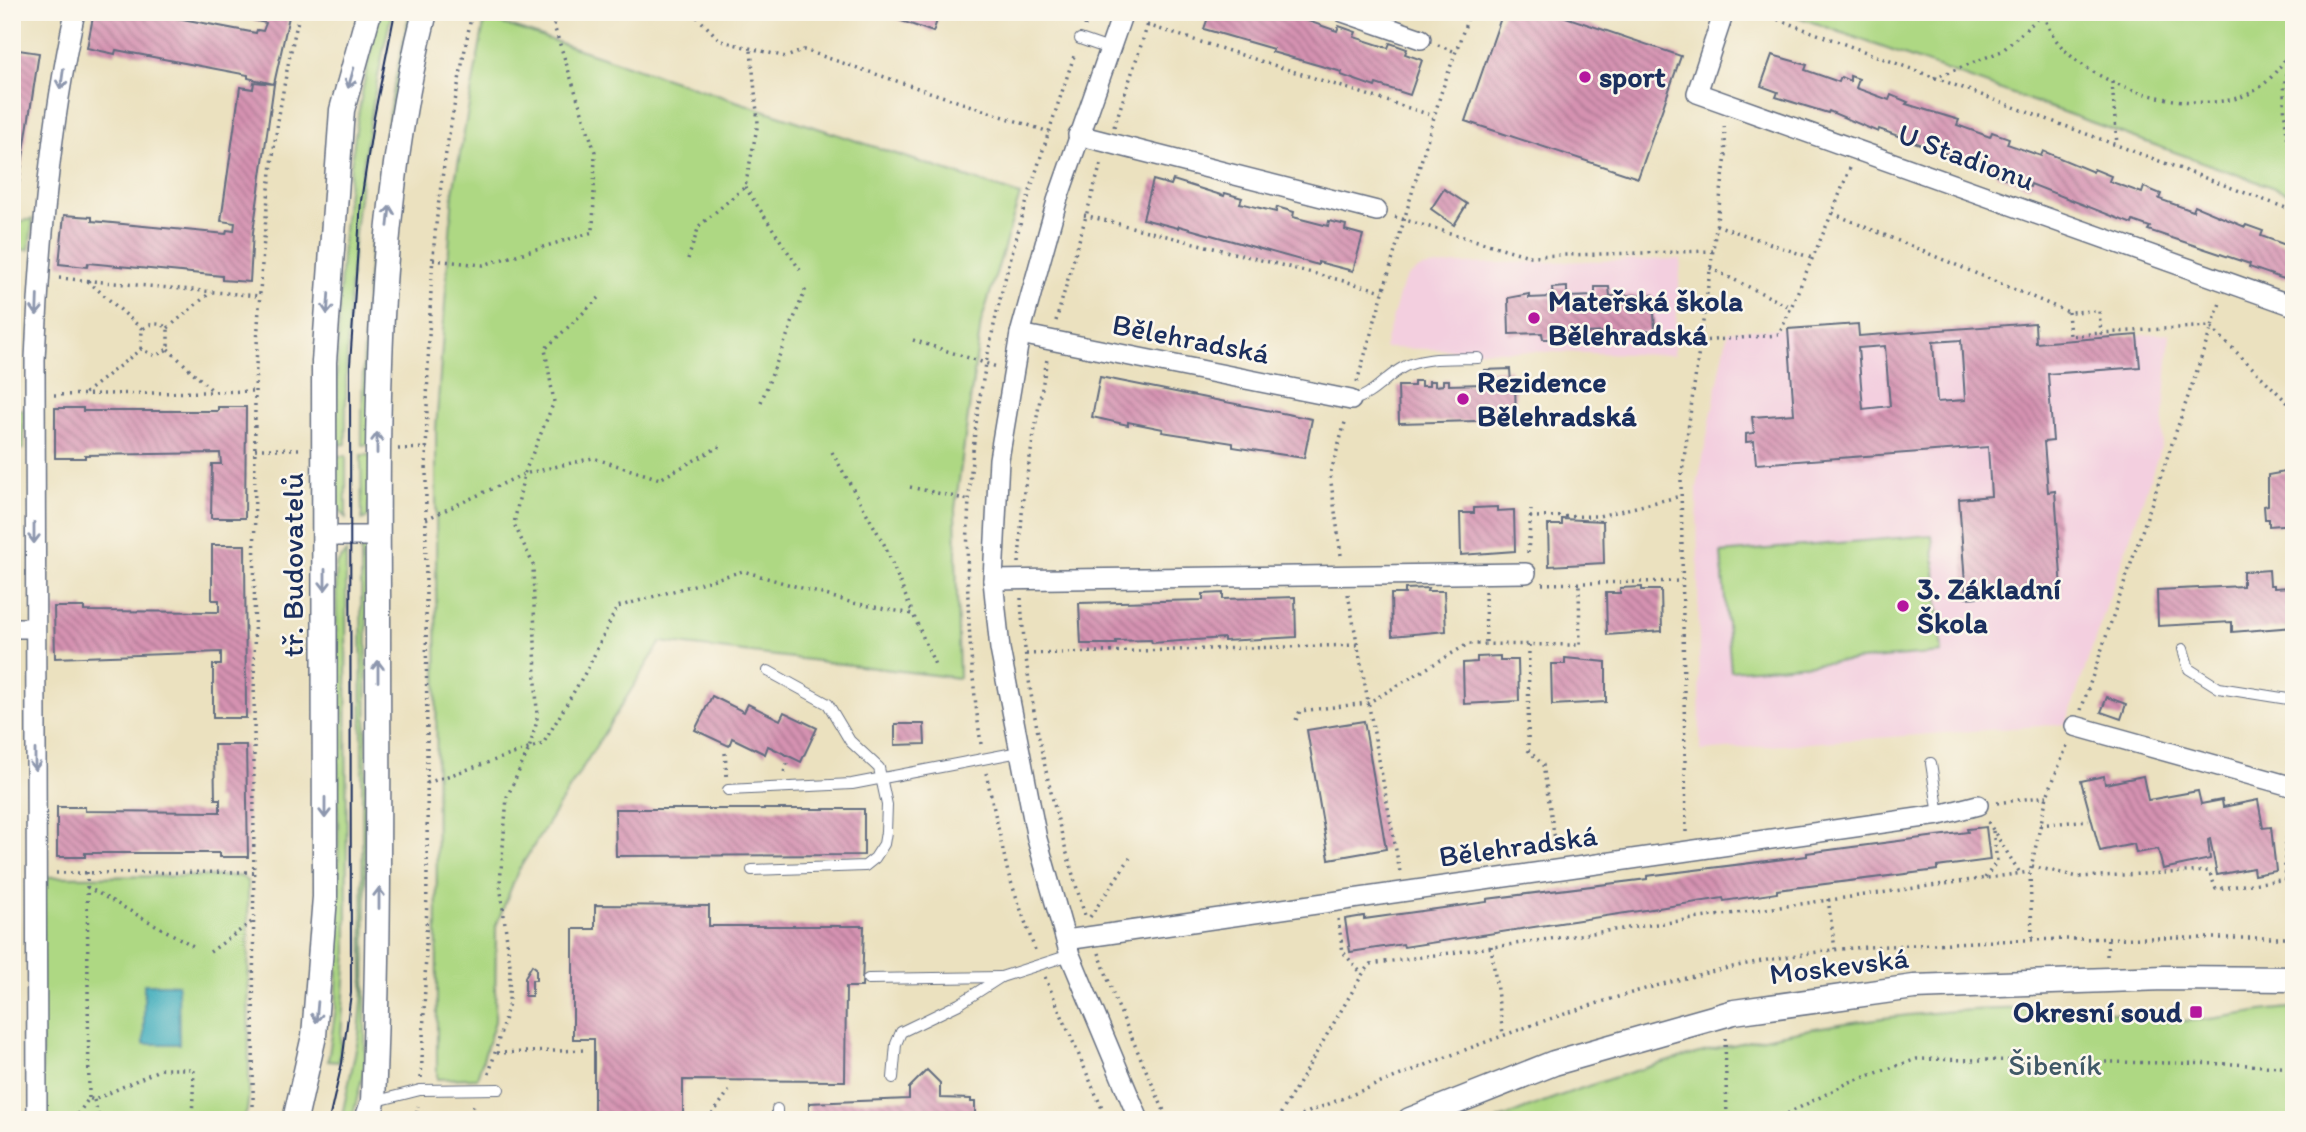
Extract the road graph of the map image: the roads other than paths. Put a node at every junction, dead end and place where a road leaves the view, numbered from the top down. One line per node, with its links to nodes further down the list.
1 (75, 12): 21 (street, one-way to 21)
2 (369, 12): 16 (street, tř. Budovatelů, one-way to 16)
3 (425, 12): 17 (street, one-way to 3)
4 (1123, 12): 9 (street)
5 (1343, 12): 8 (street)
6 (1724, 12): 12 (street, U Stadionu)
7 (1080, 39): 9 (lane)
8 (1421, 39)
9 (1110, 49): 10 (street)
10 (1078, 135): 11 (street); 13 (street)
11 (1377, 211)
12 (2294, 306)
13 (1020, 334): 15 (street, Bělehradská); 19 (street)
14 (1478, 358): 15 (lane)
15 (1351, 400)
16 (324, 536): 17 (street); 42 (street, tř. Budovatelů, one-way to 42)
17 (377, 536): 40 (street, one-way to 17)
18 (1526, 573): 19 (street)
19 (993, 580): 26 (street)
20 (12, 628): 21 (street)
21 (35, 628): 41 (street, one-way to 41)
22 (2183, 649): 24 (lane)
23 (768, 671): 28 (lane)
24 (2294, 700)
25 (2075, 726): 29 (street)
26 (1019, 752): 28 (lane); 34 (street)
27 (1931, 763): 32 (lane)
28 (883, 778): 30 (lane); 33 (lane)
29 (2294, 787)
30 (728, 790)
31 (1978, 805): 32 (street, Bělehradská)
32 (1940, 815): 34 (street, Bělehradská)
33 (752, 870)
34 (1068, 948): 35 (lane); 43 (street)
35 (1001, 976): 36 (lane); 38 (lane)
36 (868, 979)
37 (2294, 979): 44 (street, Moskevská)
38 (893, 1078)
39 (499, 1089): 40 (lane)
40 (370, 1111)
41 (37, 1120)
42 (295, 1120)
43 (1139, 1120)
44 (1410, 1120)

